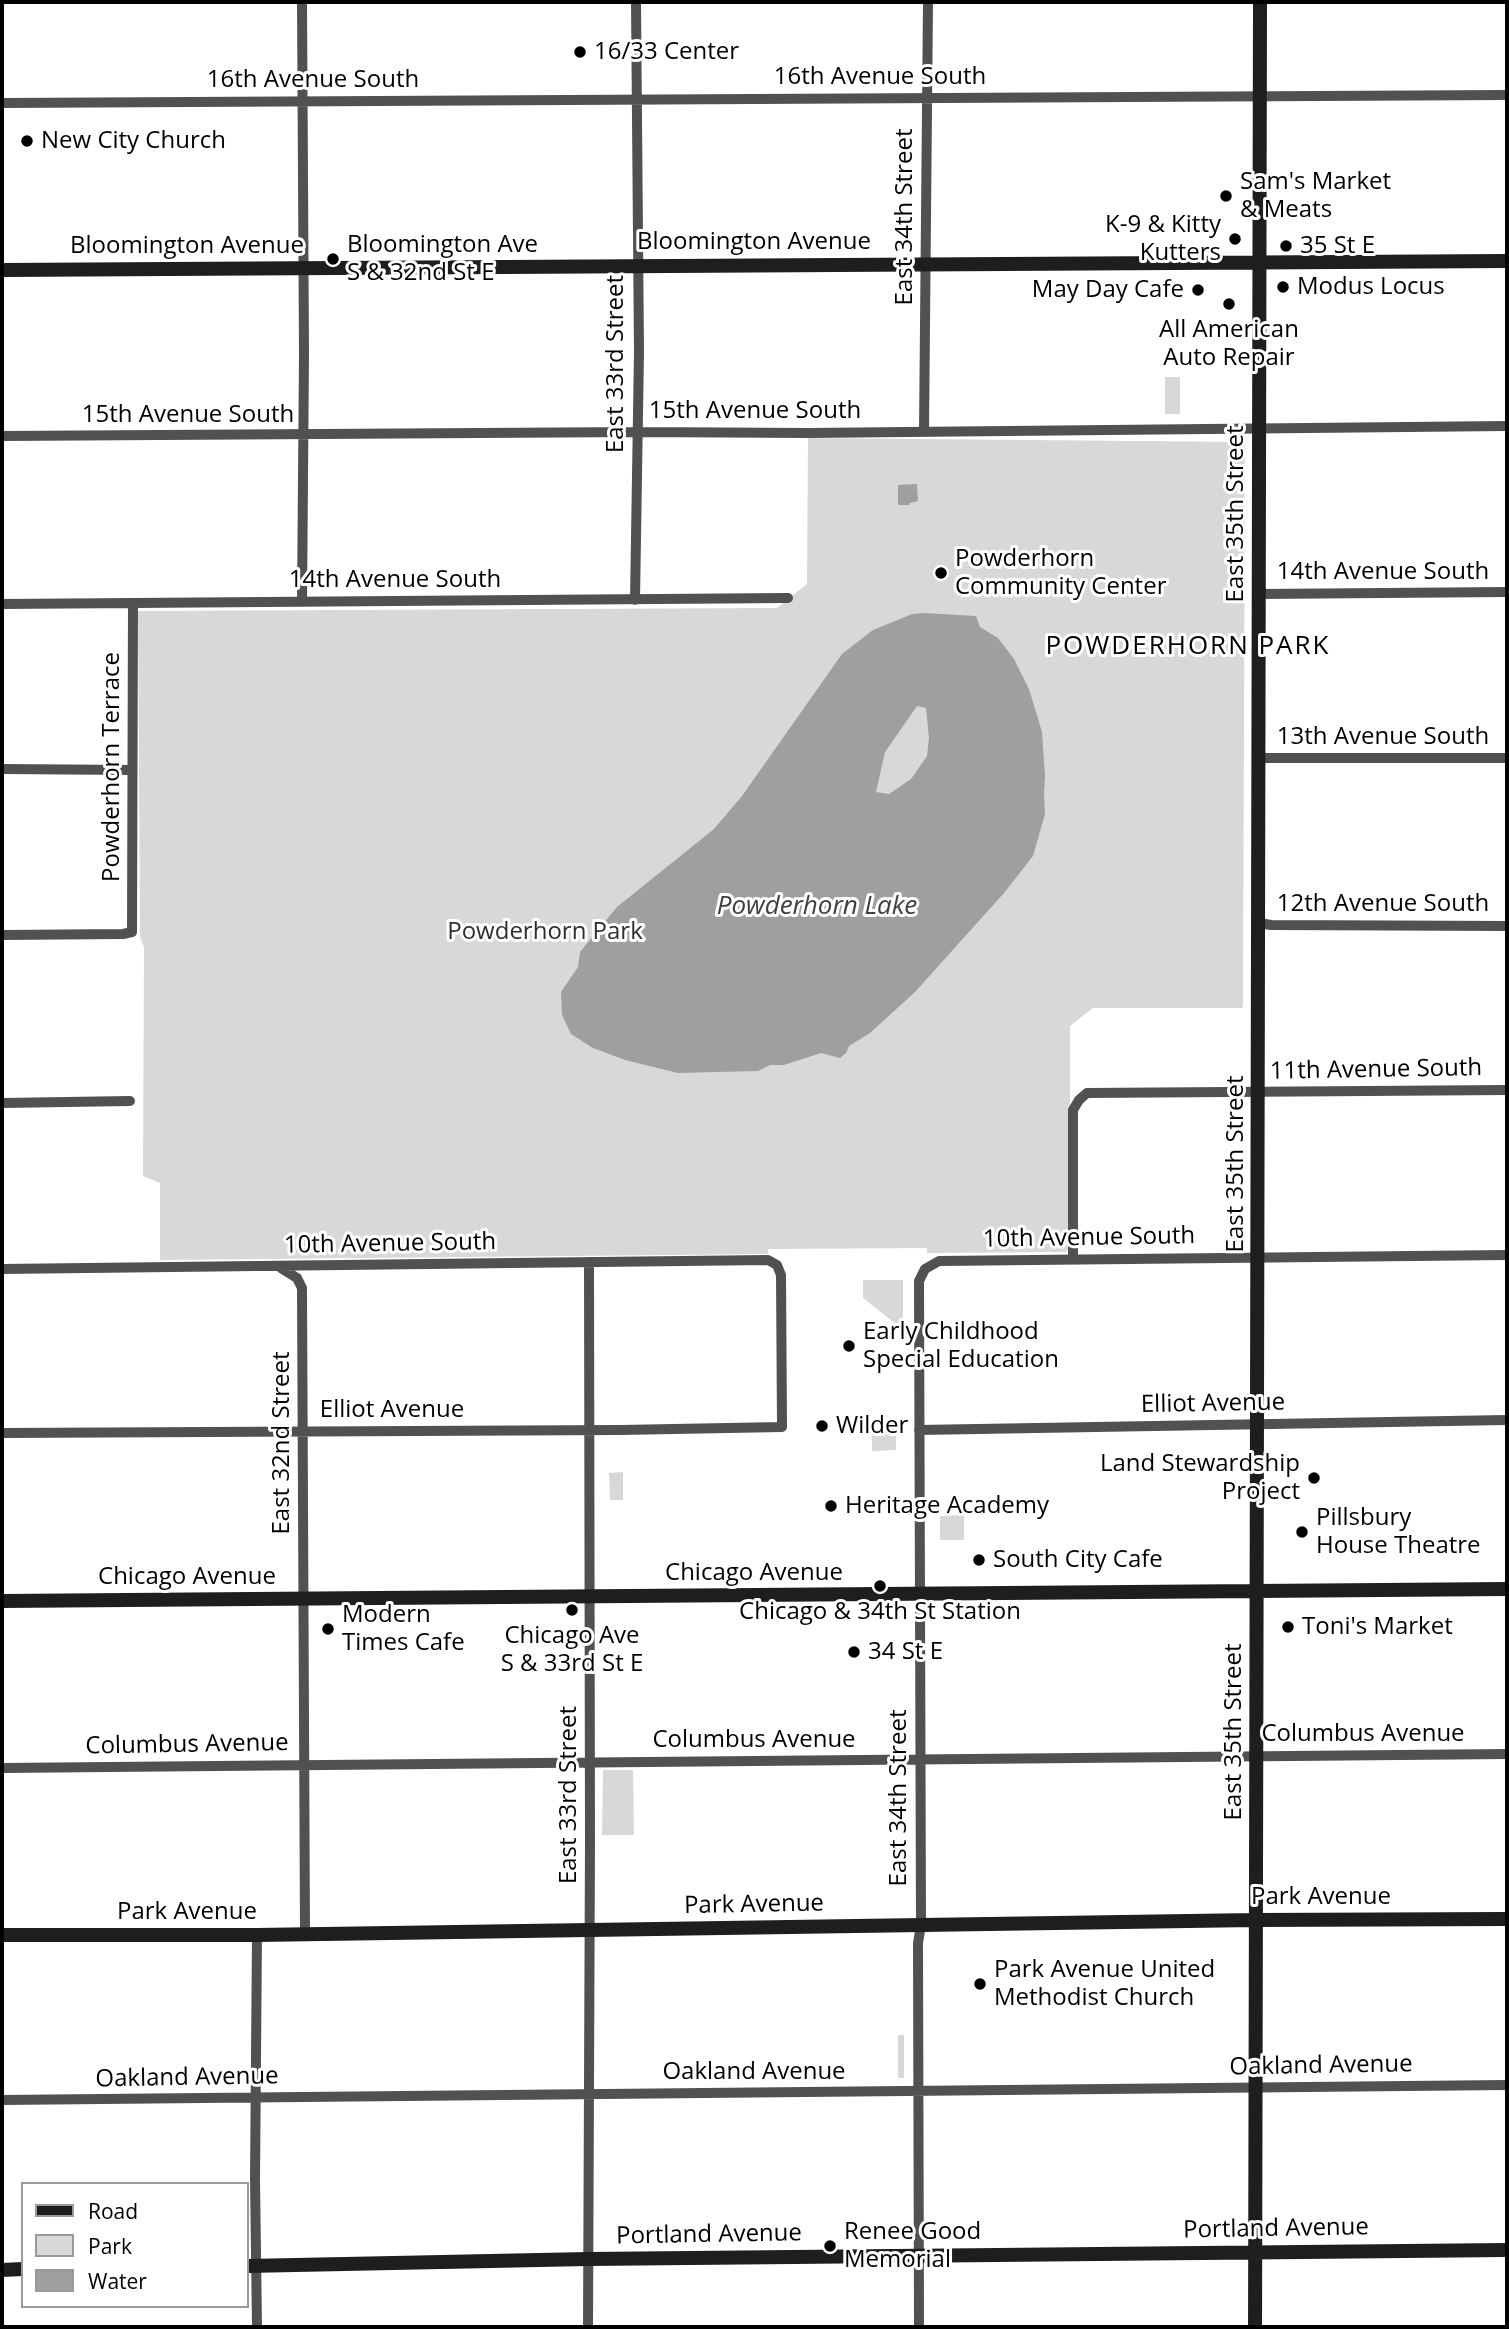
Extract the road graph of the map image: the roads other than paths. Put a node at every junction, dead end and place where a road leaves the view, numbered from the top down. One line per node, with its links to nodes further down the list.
1 (302, 2): 9 (street)
2 (636, 2): 8 (street, East 33rd Street)
3 (928, 2): 7 (street, East 34th Street)
4 (1260, 2): 6 (street, East 35th Street)
5 (1507, 94): 6 (street, 16th Avenue South)
6 (1260, 96): 7 (street, 16th Avenue South); 12 (street, East 35th Street)
7 (927, 98): 8 (street, 16th Avenue South); 13 (street, East 34th Street)
8 (636, 100): 9 (street, 16th Avenue South); 14 (street, East 33rd Street)
9 (302, 101): 10 (street, 16th Avenue South); 15 (street)
10 (2, 103)
11 (1507, 261): 12 (street, Bloomington Avenue)
12 (1261, 262): 13 (street, Bloomington Avenue); 18 (street, East 35th Street)
13 (926, 264): 14 (street, Bloomington Avenue); 20 (street, East 34th Street)
14 (637, 266): 15 (street, Bloomington Avenue); 19 (street, East 33rd Street)
15 (304, 268): 16 (street, Bloomington Avenue); 21 (street)
16 (2, 270)
17 (1507, 426): 18 (street, 15th Avenue South)
18 (1259, 428): 20 (street, 15th Avenue South); 24 (street, East 35th Street)
19 (638, 432): 20 (street, 15th Avenue South); 21 (street, 15th Avenue South); 26 (street, East 33rd Street)
20 (924, 432)
21 (303, 435): 22 (street, 15th Avenue South); 27 (street)
22 (2, 436)
23 (1507, 592): 24 (street, 14th Avenue South)
24 (1259, 594): 30 (street, East 35th Street)
25 (788, 598): 26 (street, 14th Avenue South)
26 (635, 600): 27 (street, 14th Avenue South)
27 (302, 602): 28 (street, 14th Avenue South)
28 (132, 603): 29 (street, 14th Avenue South); 33 (street, Powderhorn Terrace)
29 (2, 604)
30 (1259, 758): 31 (street, 13th Avenue South); 34 (street, East 35th Street)
31 (1507, 758)
32 (2, 769): 33 (street)
33 (132, 770): 36 (street, Powderhorn Terrace)
34 (1259, 923): 35 (street, 12th Avenue South); 38 (street, East 35th Street)
35 (1507, 926)
36 (2, 935)
37 (1507, 1090): 38 (street, 11th Avenue South)
38 (1259, 1092): 42 (street, East 35th Street); 43 (street, 11th Avenue South)
39 (130, 1101): 40 (street)
40 (2, 1103)
41 (1507, 1255): 42 (street, 10th Avenue South)
42 (1258, 1257): 43 (street, 10th Avenue South); 51 (street, East 35th Street)
43 (1073, 1259): 48 (street, 10th Avenue South)
44 (589, 1262): 45 (street, 10th Avenue South); 52 (street, 10th Avenue South); 53 (street, East 33rd Street)
45 (317, 1266): 46 (street, 10th Avenue South); 49 (street)
46 (277, 1267): 47 (street, 10th Avenue South); 49 (street)
47 (2, 1269)
48 (925, 1269): 54 (street, East 34th Street)
49 (302, 1288): 55 (street, East 32nd Street)
50 (1507, 1420): 51 (street, Elliot Avenue)
51 (1257, 1424): 54 (street, Elliot Avenue); 58 (street, East 35th Street)
52 (782, 1427): 53 (street, Elliot Avenue)
53 (590, 1429): 55 (street, Elliot Avenue); 60 (street, East 33rd Street)
54 (919, 1430): 59 (street, East 34th Street)
55 (303, 1431): 56 (street, Elliot Avenue); 61 (street, East 32nd Street)
56 (2, 1433)
57 (1507, 1589): 58 (street, Chicago Avenue)
58 (1256, 1591): 59 (street, Chicago Avenue); 64 (street, East 35th Street)
59 (920, 1594): 60 (street, Chicago Avenue); 65 (street, East 34th Street)
60 (591, 1596): 61 (street, Chicago Avenue); 66 (street, East 33rd Street)
61 (304, 1600): 62 (street, Chicago Avenue); 67 (street, East 32nd Street)
62 (2, 1601)
63 (1507, 1754): 64 (street, Columbus Avenue)
64 (1257, 1755): 65 (street, Columbus Avenue); 70 (street, East 35th Street)
65 (921, 1760): 66 (street, Columbus Avenue); 71 (street, East 34th Street)
66 (590, 1762): 67 (street, Columbus Avenue); 72 (street, East 33rd Street)
67 (305, 1765): 68 (street, Columbus Avenue); 73 (street, East 32nd Street)
68 (2, 1768)
69 (1507, 1919): 70 (street, Park Avenue)
70 (1255, 1920): 71 (street, Park Avenue); 77 (street, East 35th Street)
71 (921, 1925): 72 (street, Park Avenue); 78 (street, East 34th Street)
72 (588, 1930): 73 (street, Park Avenue); 79 (street, East 33rd Street)
73 (305, 1934): 74 (street, Park Avenue)
74 (257, 1935): 75 (street, Park Avenue); 80 (street)
75 (2, 1936)
76 (1507, 2085): 77 (street, Oakland Avenue)
77 (1254, 2087): 78 (street, Oakland Avenue); 83 (street, East 35th Street)
78 (918, 2092): 79 (street, Oakland Avenue); 84 (street, East 34th Street)
79 (588, 2094): 80 (street, Oakland Avenue); 85 (street, East 33rd Street)
80 (257, 2099): 81 (street, Oakland Avenue); 86 (street)
81 (2, 2101)
82 (1507, 2250): 83 (street, Portland Avenue)
83 (1254, 2251): 84 (street, Portland Avenue); 92 (street, East 35th Street)
84 (919, 2256): 85 (street, Portland Avenue); 91 (street, East 34th Street)
85 (588, 2259): 86 (street, Portland Avenue); 90 (street, East 33rd Street)
86 (252, 2266): 89 (street)
87 (21, 2269): 88 (street)
88 (2, 2270)
89 (257, 2327)
90 (588, 2327)
91 (919, 2327)
92 (1255, 2327)

